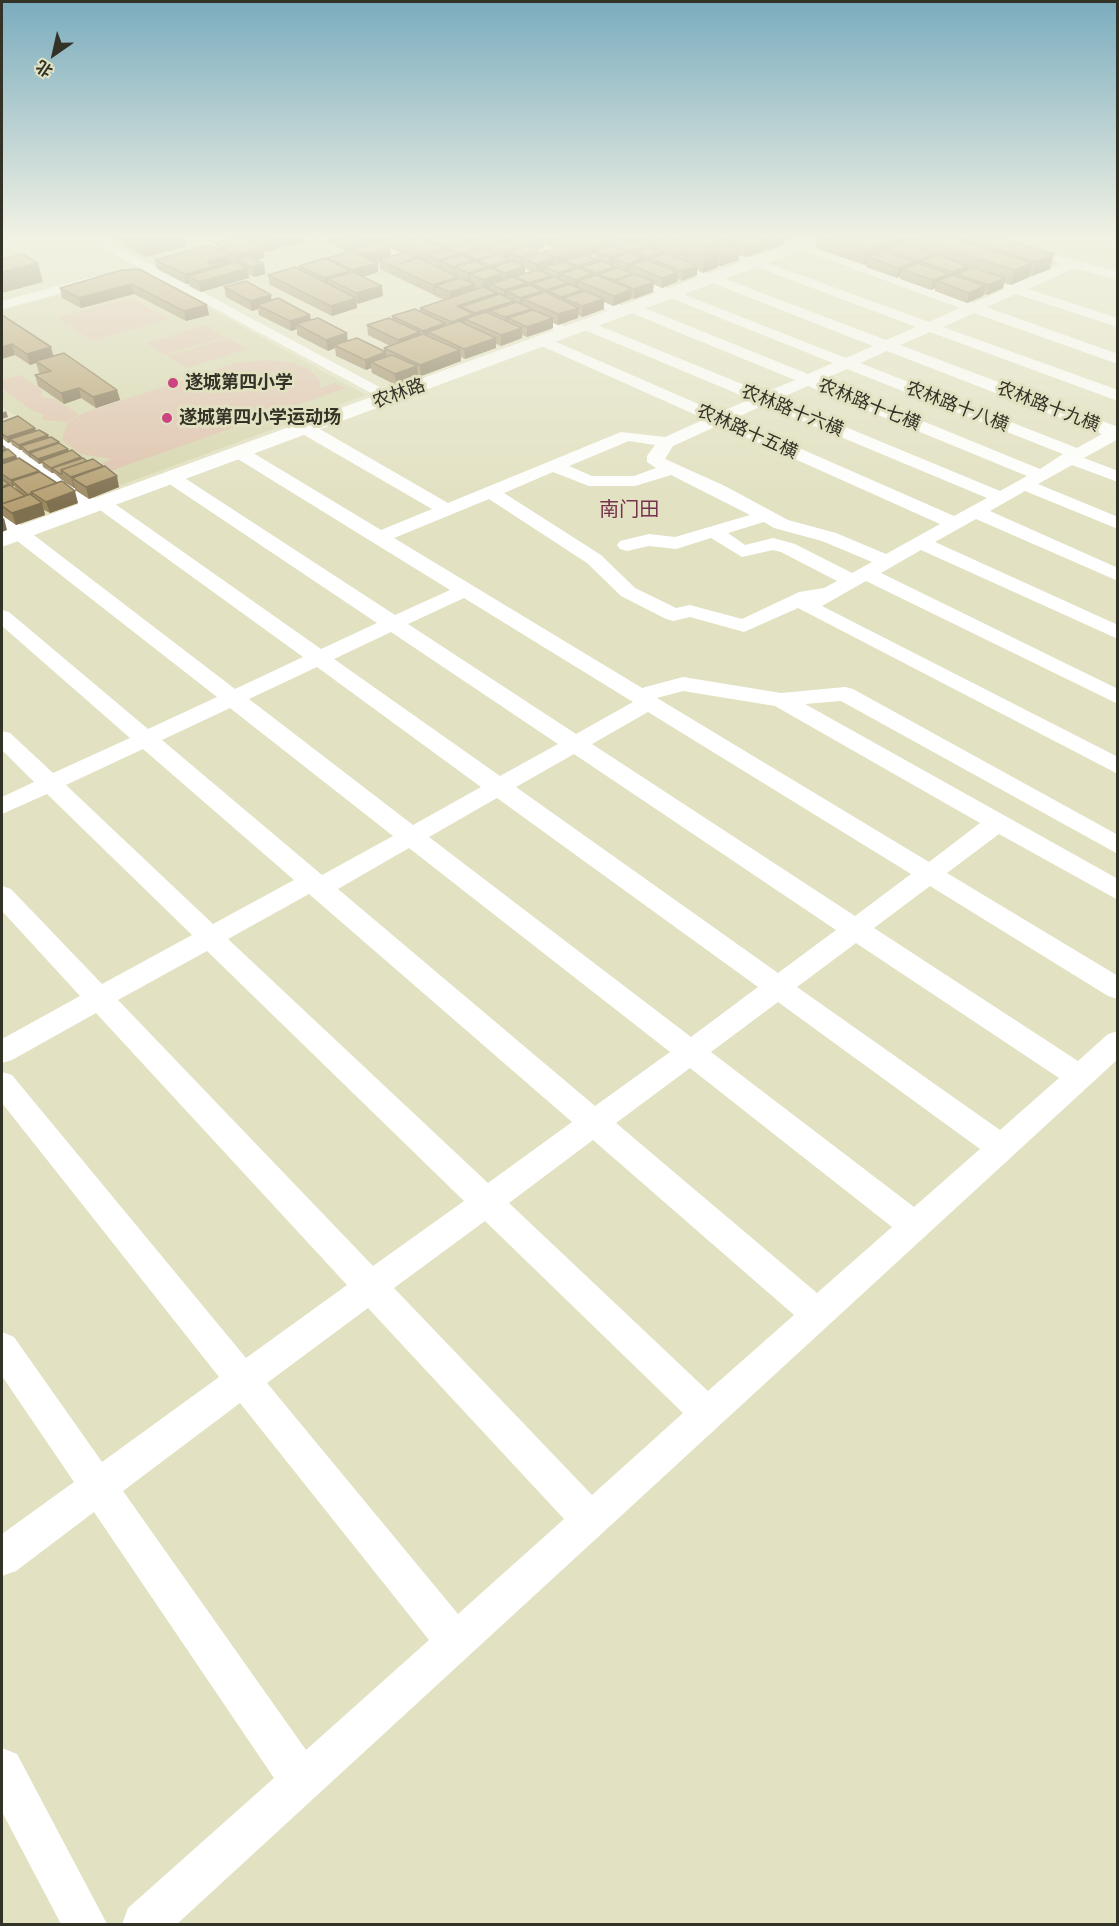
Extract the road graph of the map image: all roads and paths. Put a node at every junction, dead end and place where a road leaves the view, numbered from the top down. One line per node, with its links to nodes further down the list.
1 (255, 325): 18 (street)
2 (570, 325): 11 (street, 农林路十六横)
3 (586, 325): 11 (street, 农林路)
4 (665, 325): 16 (street, 农林路十七横)
5 (748, 325): 15 (street, 农林路十八横)
6 (834, 325): 13 (street, 农林路十九横)
7 (922, 325): 10 (street)
8 (933, 325): 10 (street)
9 (1021, 325): 14 (street)
10 (928, 327): 13 (street); 17 (street)
11 (577, 328): 12 (street, 农林路); 19 (street, 农林路十六横)
12 (542, 341): 18 (street, 农林路); 20 (street, 农林路十五横)
13 (887, 345): 15 (street); 22 (street, 农林路十九横)
14 (1118, 359)
15 (846, 363): 16 (street); 26 (street, 农林路十八横)
16 (808, 380): 19 (street); 31 (street, 农林路十七横)
17 (1118, 396)
18 (390, 397): 21 (street, 农林路)
19 (764, 399): 20 (street); 33 (street, 农林路十六横)
20 (719, 419): 23 (street); 38 (street, 农林路十五横)
21 (305, 428): 25 (street, 农林路); 35 (street)
22 (1117, 433): 26 (street)
23 (667, 442): 27 (street); 28 (street)
24 (2, 443): 34 (street)
25 (239, 452): 29 (street, 农林路); 42 (street)
26 (1073, 456): 30 (street, 农林路十八横); 31 (street)
27 (553, 466): 28 (street); 32 (street)
28 (672, 469): 37 (street)
29 (171, 477): 34 (street, 农林路); 51 (street)
30 (1118, 477)
31 (1031, 479): 33 (street); 39 (street, 农林路十七横)
32 (490, 492): 35 (street); 49 (street)
33 (1000, 497): 36 (street)
34 (97, 504): 40 (street, 农林路); 53 (street)
35 (447, 510): 42 (street)
36 (974, 512): 38 (street); 46 (street)
37 (766, 516): 41 (street); 45 (street)
38 (953, 523): 43 (street)
39 (1118, 524)
40 (7, 531): 54 (street)
41 (712, 531): 44 (street); 47 (street)
42 (378, 538): 48 (street)
43 (920, 542): 45 (street); 52 (street)
44 (627, 545)
45 (886, 561): 47 (street)
46 (1118, 575)
47 (859, 577): 49 (street); 55 (street)
48 (465, 590): 51 (street); 56 (street)
49 (831, 593): 61 (street)
50 (2, 616): 59 (street)
51 (393, 624): 53 (street); 60 (street)
52 (1118, 633)
53 (318, 658): 54 (street); 63 (street)
54 (232, 698): 59 (street); 66 (street)
55 (1118, 698)
56 (643, 700): 57 (street); 60 (street); 68 (street)
57 (781, 700): 65 (street); 67 (street)
58 (2, 738): 62 (street)
59 (145, 739): 62 (street); 69 (street)
60 (575, 744): 63 (street); 72 (street)
61 (1118, 767)
62 (49, 784): 64 (street); 73 (street)
63 (498, 787): 66 (street); 74 (street)
64 (2, 806)
65 (997, 823): 68 (street); 70 (street)
66 (411, 836): 69 (street); 79 (street)
67 (1118, 846)
68 (929, 874): 72 (street); 75 (street)
69 (315, 885): 73 (street); 82 (street)
70 (1118, 891)
71 (2, 896): 76 (street)
72 (856, 929): 74 (street); 80 (street)
73 (210, 937): 76 (street); 84 (street)
74 (778, 987): 79 (street); 83 (street)
75 (1118, 989)
76 (99, 998): 78 (street); 86 (street)
77 (1118, 1042): 80 (street)
78 (2, 1052)
79 (691, 1052): 82 (street); 85 (street)
80 (1080, 1077): 83 (street)
81 (2, 1083): 89 (street)
82 (594, 1123): 84 (street); 87 (street)
83 (1002, 1148): 85 (street)
84 (486, 1202): 86 (street); 90 (street)
85 (915, 1226): 87 (street)
86 (370, 1287): 89 (street); 92 (street)
87 (817, 1314): 90 (street)
88 (2, 1348): 91 (street)
89 (243, 1380): 91 (street); 94 (street)
90 (708, 1414): 92 (street)
91 (98, 1486): 93 (street); 96 (street)
92 (590, 1520): 94 (street)
93 (2, 1557)
94 (456, 1642): 96 (street)
95 (2, 1769): 97 (street)
96 (302, 1781): 98 (street)
97 (85, 1924)
98 (144, 1924)

